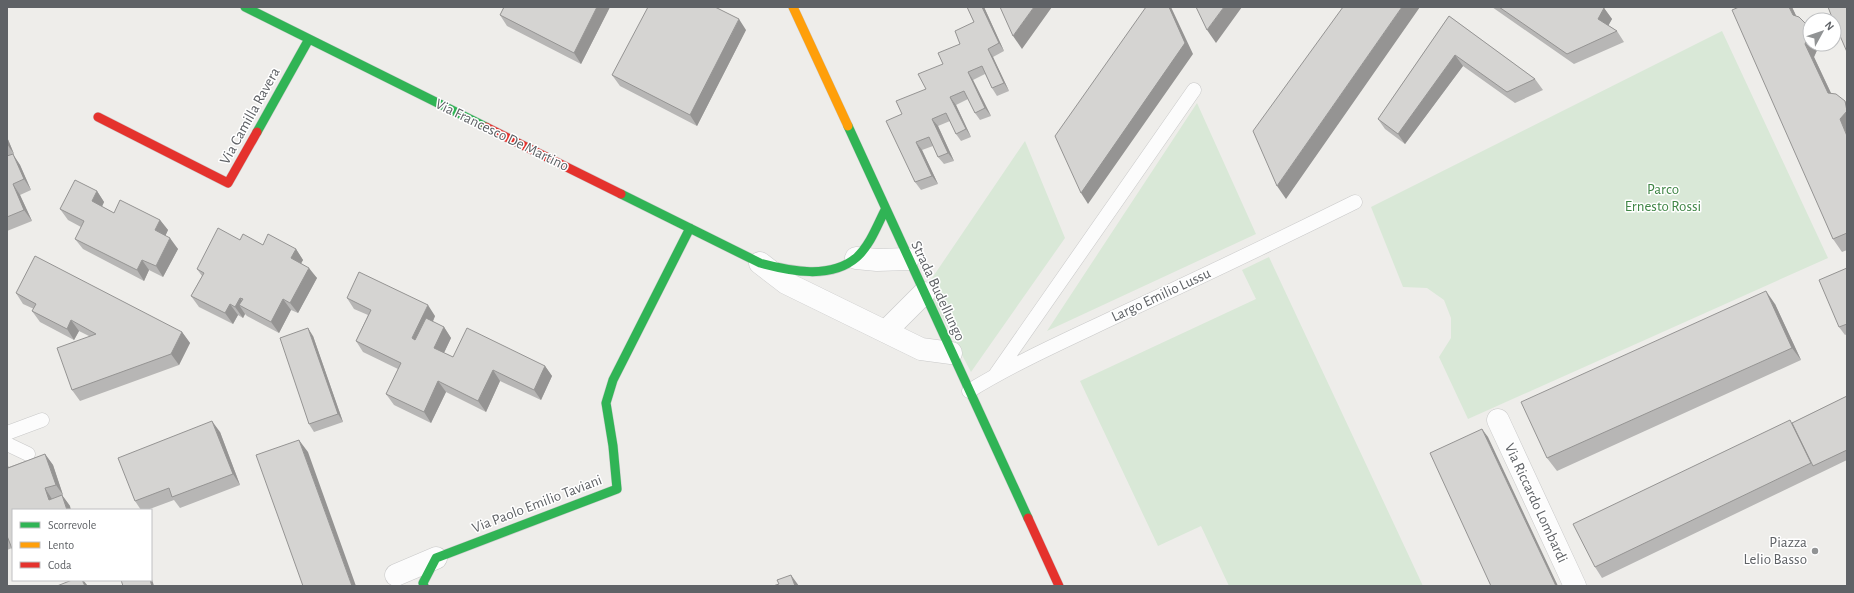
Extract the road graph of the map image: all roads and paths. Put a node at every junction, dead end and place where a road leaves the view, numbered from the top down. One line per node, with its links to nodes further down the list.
1 (245, 7): 3 (street, Via Francesco De Martino)
2 (793, 7): 7 (street, Strada Budellungo)
3 (309, 39): 5 (street, Via Camilla Ravera); 8 (street, Via Francesco De Martino)
4 (1194, 90): 15 (lane)
5 (98, 117)
6 (1355, 202): 15 (lane, Largo Emilio Lussu)
7 (885, 210): 9 (street, Via Francesco De Martino); 10 (street, Strada Budellungo)
8 (690, 228): 11 (street, Via Francesco De Martino); 22 (street, Via Paolo Emilio Taviani)
9 (856, 258): 10 (street); 11 (street, Via Francesco De Martino)
10 (908, 259): 12 (street, Strada Budellungo)
11 (760, 263): 13 (street, Via Francesco De Martino)
12 (924, 292): 13 (street); 14 (street, Strada Budellungo)
13 (886, 331): 14 (street, Via Francesco De Martino)
14 (951, 353): 16 (street, Strada Budellungo)
15 (994, 376): 16 (lane, Largo Emilio Lussu)
16 (969, 391): 25 (street, Strada Budellungo)
17 (42, 420): 19 (lane)
18 (1498, 420): 26 (street, Via Riccardo Lombardi)
19 (7, 433)
20 (7, 444): 21 (lane)
21 (28, 454)
22 (436, 558): 23 (street); 24 (street)
23 (396, 575)
24 (424, 586)
25 (1059, 586)
26 (1575, 586)

